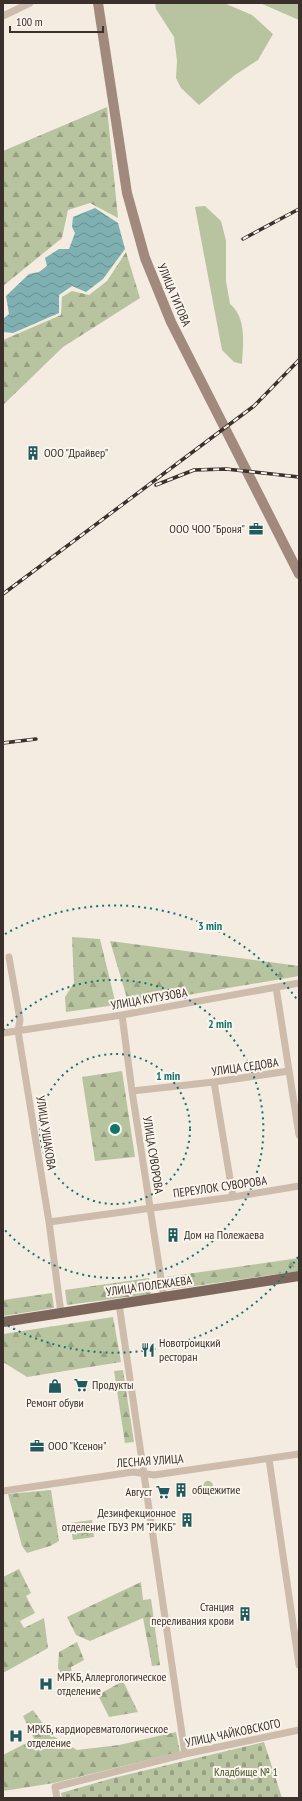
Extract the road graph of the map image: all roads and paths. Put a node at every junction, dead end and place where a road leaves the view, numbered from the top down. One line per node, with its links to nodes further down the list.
1 (30, 3): 3 (street)
2 (98, 3): 4 (main road, УЛИЦА ТИТОВА)
3 (3, 16)
4 (299, 574)
5 (9, 957): 9 (street, УЛИЦА УШАКОВА)
6 (299, 983): 7 (street, УЛИЦА КУТУЗОВА)
7 (276, 987): 8 (street, УЛИЦА КУТУЗОВА); 11 (street)
8 (122, 1015): 9 (street, УЛИЦА КУТУЗОВА); 13 (street, УЛИЦА СУВОРОВА)
9 (18, 1031): 10 (street, УЛИЦА КУТУЗОВА); 18 (street, УЛИЦА УШАКОВА)
10 (3, 1033)
11 (289, 1071): 12 (street, УЛИЦА СЕДОВА); 14 (street)
12 (214, 1082): 13 (street, УЛИЦА СЕДОВА); 16 (street)
13 (132, 1091): 17 (street, УЛИЦА СУВОРОВА)
14 (299, 1135)
15 (299, 1186): 16 (street, ПЕРЕУЛОК СУВОРОВА)
16 (234, 1197): 17 (street, ПЕРЕУЛОК СУВОРОВА)
17 (150, 1208): 18 (street, ПЕРЕУЛОК СУВОРОВА); 20 (street, УЛИЦА СУВОРОВА)
18 (49, 1222): 22 (street, УЛИЦА УШАКОВА)
19 (299, 1276): 20 (main road, УЛИЦА ПОЛЕЖАЕВА)
20 (164, 1298): 21 (main road, УЛИЦА ПОЛЕЖАЕВА)
21 (119, 1304): 22 (main road, УЛИЦА ПОЛЕЖАЕВА); 26 (street)
22 (61, 1313): 23 (main road, УЛИЦА ПОЛЕЖАЕВА)
23 (3, 1322)
24 (299, 1454): 25 (street, ЛЕСНАЯ УЛИЦА)
25 (269, 1459): 26 (street, ЛЕСНАЯ УЛИЦА); 28 (street)
26 (144, 1474): 27 (street, ЛЕСНАЯ УЛИЦА); 30 (street)
27 (3, 1490)
28 (299, 1666)
29 (299, 1730): 30 (street, УЛИЦА ЧАЙКОВСКОГО)
30 (185, 1754): 31 (street, УЛИЦА ЧАЙКОВСКОГО)
31 (57, 1798)

